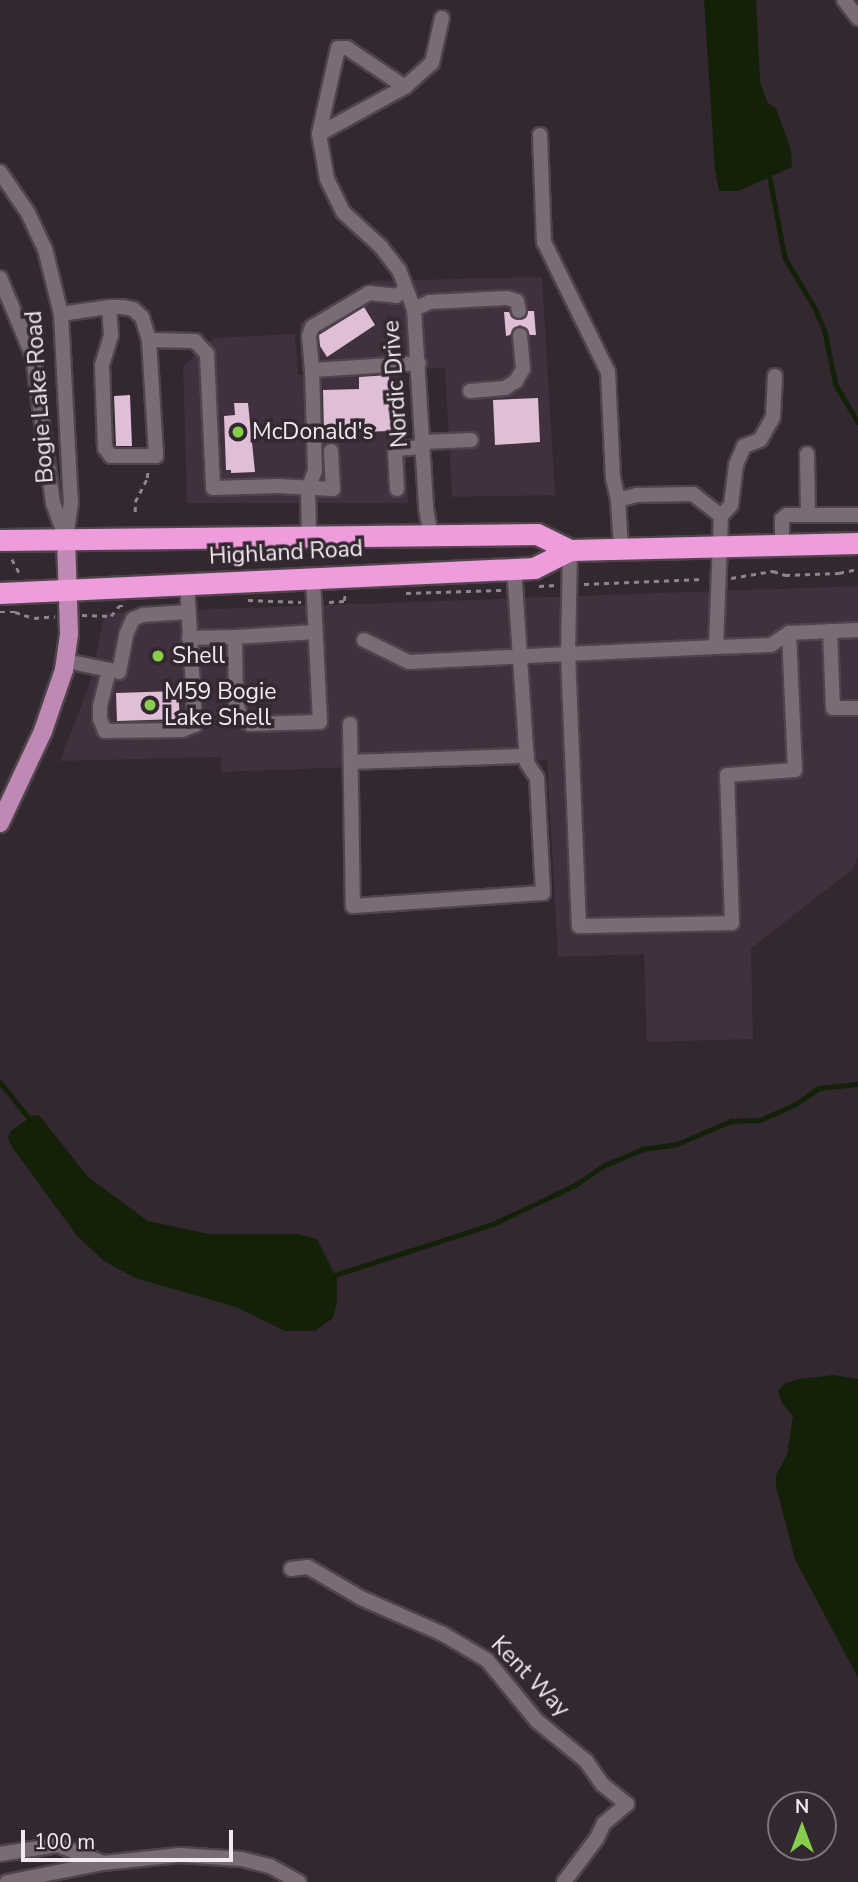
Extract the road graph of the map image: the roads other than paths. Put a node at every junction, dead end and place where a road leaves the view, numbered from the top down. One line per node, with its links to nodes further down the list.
1 (844, 0): 3 (street)
2 (442, 18): 4 (street)
3 (858, 18)
4 (404, 87): 5 (street); 5 (street)
5 (319, 134): 9 (street, Nordic Drive)
6 (540, 135): 26 (street)
7 (2, 175): 13 (street, Bogie Lake Road)
8 (0, 278): 32 (street, Bogie Lake Road)
9 (406, 289): 11 (street, Nordic Drive); 17 (street)
10 (109, 307): 13 (street); 15 (street); 15 (street)
11 (414, 309): 12 (street); 16 (street, Nordic Drive)
12 (519, 311)
13 (61, 314): 32 (street, Bogie Lake Road)
14 (520, 335): 19 (street)
15 (149, 340): 25 (street)
16 (419, 363): 17 (street); 21 (street, Nordic Drive)
17 (312, 370): 25 (street)
18 (775, 376): 29 (street)
19 (470, 391)
20 (471, 440): 21 (street)
21 (423, 444): 24 (street); 30 (street, Nordic Drive)
22 (331, 450): 25 (street)
23 (807, 454): 27 (street)
24 (397, 488)
25 (308, 489): 31 (street)
26 (618, 500): 29 (street); 37 (street)
27 (808, 514): 28 (street); 34 (street)
28 (858, 515)
29 (721, 516): 36 (street)
30 (431, 535): 31 (highway, Highland Road); 38 (highway, Highland Road); 40 (highway)
31 (309, 536): 32 (highway, Highland Road)
32 (66, 538): 35 (highway, Highland Road); 43 (main road, Bogie Lake Road)
33 (858, 543): 34 (highway, Highland Road)
34 (782, 545): 36 (highway, Highland Road)
35 (6, 547)
36 (719, 547): 37 (highway, Highland Road); 53 (street)
37 (621, 549): 38 (highway, Highland Road)
38 (570, 550): 39 (highway, Highland Road); 54 (street)
39 (514, 569): 40 (highway, Highland Road); 55 (street)
40 (425, 573): 41 (highway, Highland Road)
41 (313, 578): 42 (highway, Highland Road); 48 (street)
42 (187, 584): 43 (highway, Highland Road); 45 (street)
43 (68, 590): 44 (highway, Highland Road); 56 (main road, Bogie Lake Road)
44 (0, 593)
45 (188, 612): 51 (street); 57 (street)
46 (858, 630): 47 (street)
47 (830, 631): 49 (street); 58 (street)
48 (315, 632): 50 (street); 50 (street)
49 (789, 633): 53 (street); 54 (street)
50 (235, 637): 51 (street)
51 (189, 638): 57 (street)
52 (364, 640): 55 (street)
53 (716, 646): 54 (street)
54 (568, 654): 55 (street)
55 (520, 659): 60 (street)
56 (66, 661): 57 (street); 62 (main road, Bogie Lake Road)
57 (108, 670)
58 (858, 708)
59 (350, 724): 61 (street)
60 (527, 755): 61 (street); 61 (street)
61 (351, 762)
62 (0, 824)
63 (291, 1569): 68 (street, Kent Way)
64 (0, 1854): 65 (street)
65 (103, 1863): 66 (street); 67 (street)
66 (7, 1882)
67 (299, 1882)
68 (564, 1882)

